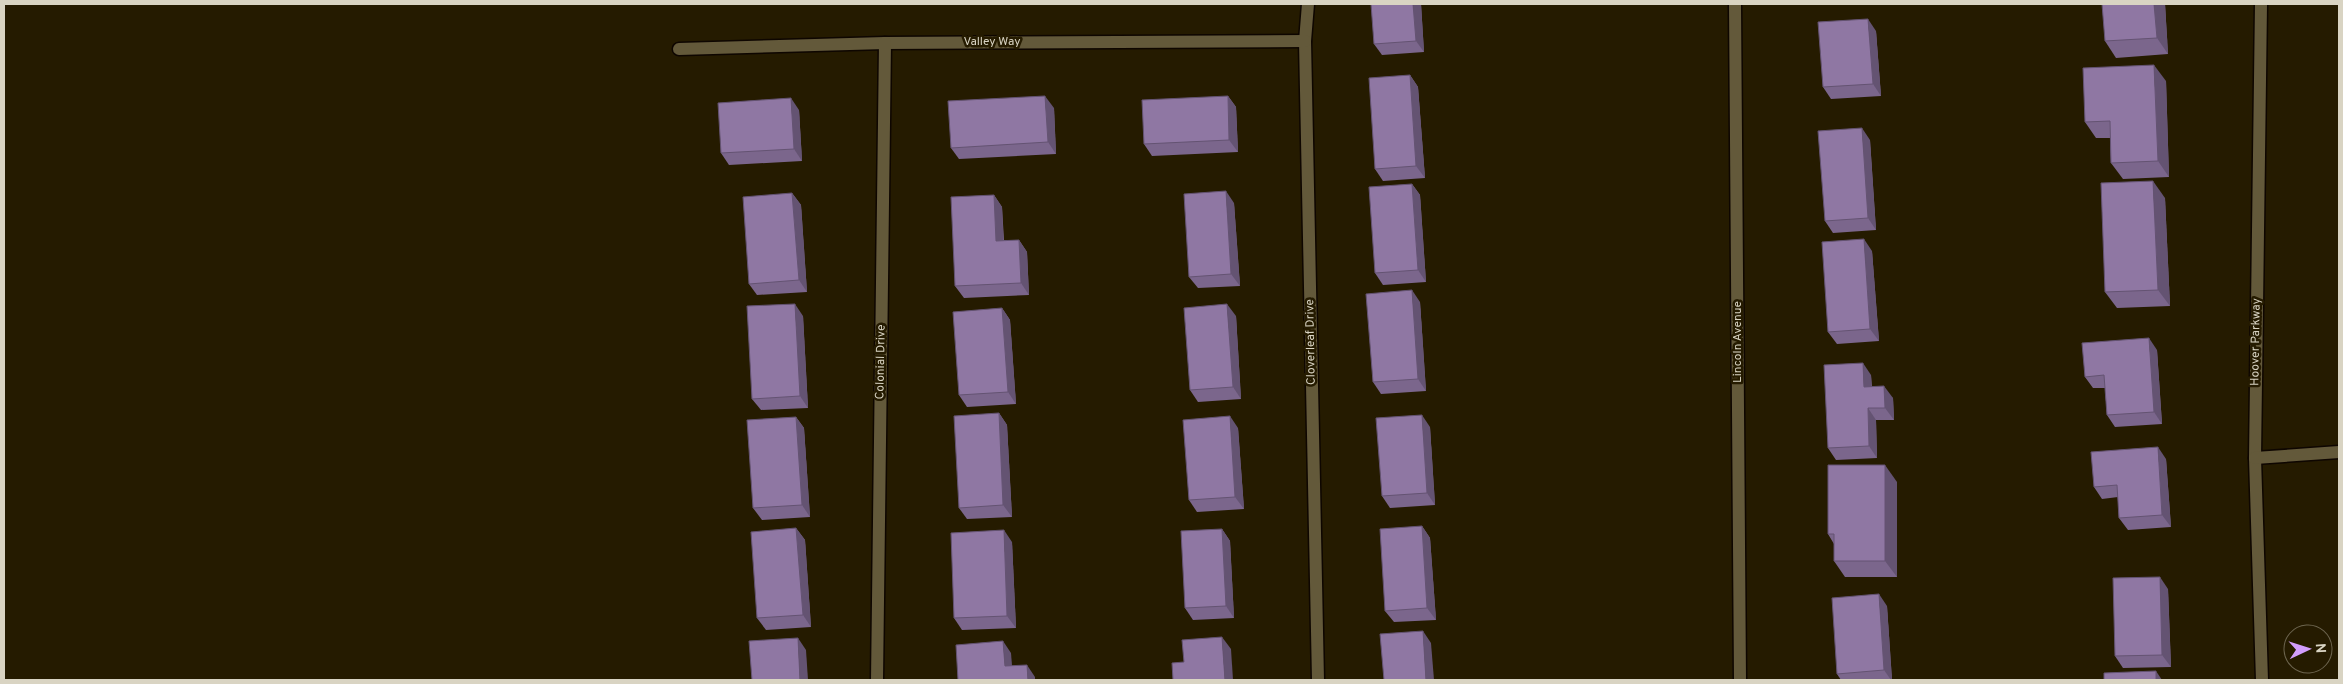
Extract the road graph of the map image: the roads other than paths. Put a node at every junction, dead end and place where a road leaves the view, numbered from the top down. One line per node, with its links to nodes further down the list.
1 (1308, 4): 4 (street, Cloverleaf Drive)
2 (1736, 4): 11 (street, Lincoln Avenue)
3 (2261, 4): 8 (street, Hoover Parkway)
4 (1305, 40): 5 (street, Valley Way); 10 (street, Cloverleaf Drive)
5 (885, 43): 6 (street, Valley Way); 9 (street, Colonial Drive)
6 (679, 49)
7 (2339, 452): 8 (street)
8 (2255, 458): 12 (street, Hoover Parkway)
9 (877, 680)
10 (1318, 680)
11 (1740, 680)
12 (2262, 680)

